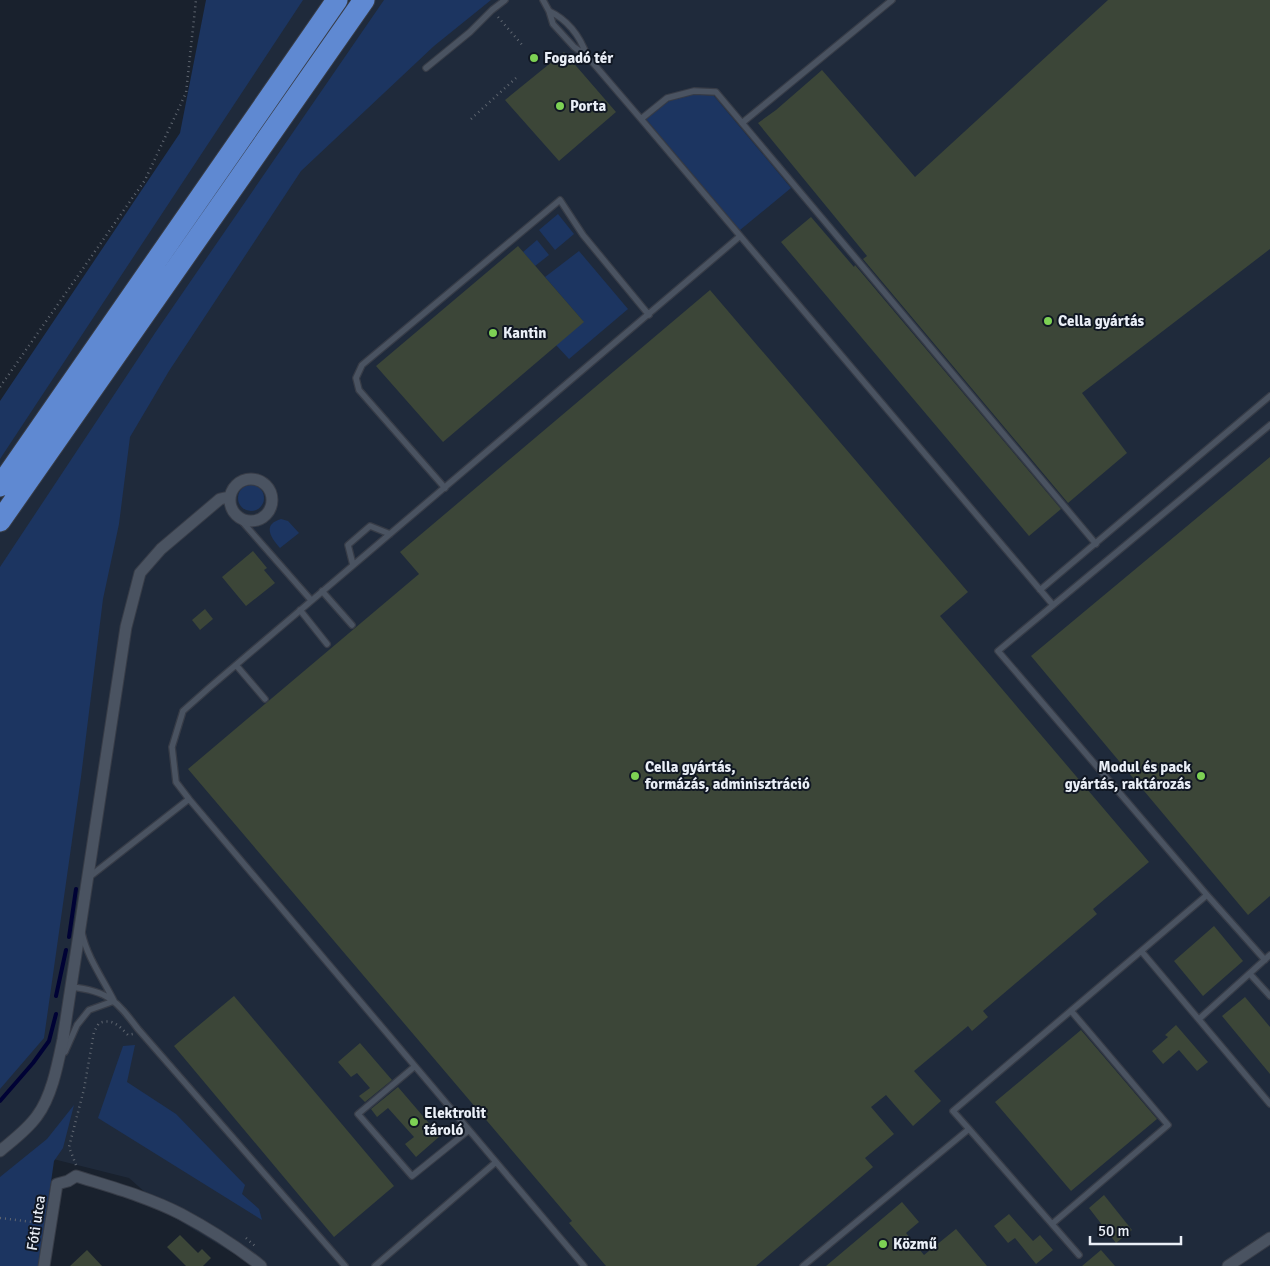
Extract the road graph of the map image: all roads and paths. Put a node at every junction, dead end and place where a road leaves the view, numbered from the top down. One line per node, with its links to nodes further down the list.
1 (196, 0): 18 (path)
2 (337, 0): 21 (highway)
3 (364, 0): 25 (highway)
4 (506, 0): 7 (lane)
5 (543, 0): 8 (lane)
6 (892, 0): 15 (lane)
7 (492, 10): 9 (path); 11 (lane)
8 (549, 11): 10 (lane); 10 (lane)
9 (524, 47)
10 (587, 56): 14 (lane)
11 (426, 68)
12 (516, 78): 13 (path)
13 (471, 119)
14 (641, 119): 15 (lane); 16 (lane)
15 (742, 123): 27 (lane)
16 (739, 237): 17 (lane); 29 (lane)
17 (649, 314): 22 (lane); 22 (lane)
18 (0, 387)
19 (1270, 396): 27 (lane)
20 (1270, 425): 32 (lane)
21 (0, 486)
22 (445, 488): 26 (lane)
23 (229, 497): 24 (street); 24 (street); 39 (street)
24 (239, 518): 31 (lane)
25 (0, 521)
26 (390, 534): 28 (lane); 28 (lane)
27 (1096, 544): 29 (lane)
28 (353, 565): 30 (lane)
29 (1040, 590): 32 (lane)
30 (322, 591): 31 (lane); 34 (lane)
31 (311, 600): 33 (lane)
32 (1053, 605): 40 (lane)
33 (300, 610): 35 (lane); 36 (lane)
34 (352, 625)
35 (327, 644)
36 (236, 665): 37 (lane); 38 (lane)
37 (264, 699)
38 (189, 799): 39 (lane); 52 (lane)
39 (87, 878): 41 (street)
40 (1207, 895): 42 (lane); 44 (lane)
41 (80, 923): 46 (street); 48 (lane)
42 (1142, 952): 49 (lane); 50 (lane)
43 (1270, 955): 44 (lane)
44 (1264, 960): 45 (lane)
45 (1250, 974): 47 (lane); 50 (lane)
46 (71, 987): 48 (lane); 53 (street)
47 (1270, 996)
48 (114, 1001): 51 (lane); 53 (lane)
49 (1072, 1012): 55 (lane); 62 (lane)
50 (1199, 1019): 54 (lane)
51 (138, 1029): 59 (path); 69 (lane)
52 (414, 1067): 56 (lane); 56 (lane)
53 (56, 1070): 57 (street)
54 (1270, 1104)
55 (968, 1129): 62 (lane); 72 (lane)
56 (469, 1130): 58 (lane)
57 (0, 1151)
58 (496, 1162): 70 (lane); 71 (lane)
59 (78, 1171)
60 (0, 1218): 61 (path)
61 (37, 1223)
62 (1052, 1224): 66 (lane)
63 (244, 1238): 65 (path)
64 (1270, 1238): 73 (street)
65 (257, 1248)
66 (1080, 1255)
67 (44, 1266): 68 (street, Fóti utca)
68 (261, 1266)
69 (345, 1266)
70 (375, 1266)
71 (584, 1266)
72 (803, 1266)
73 (1228, 1266)

